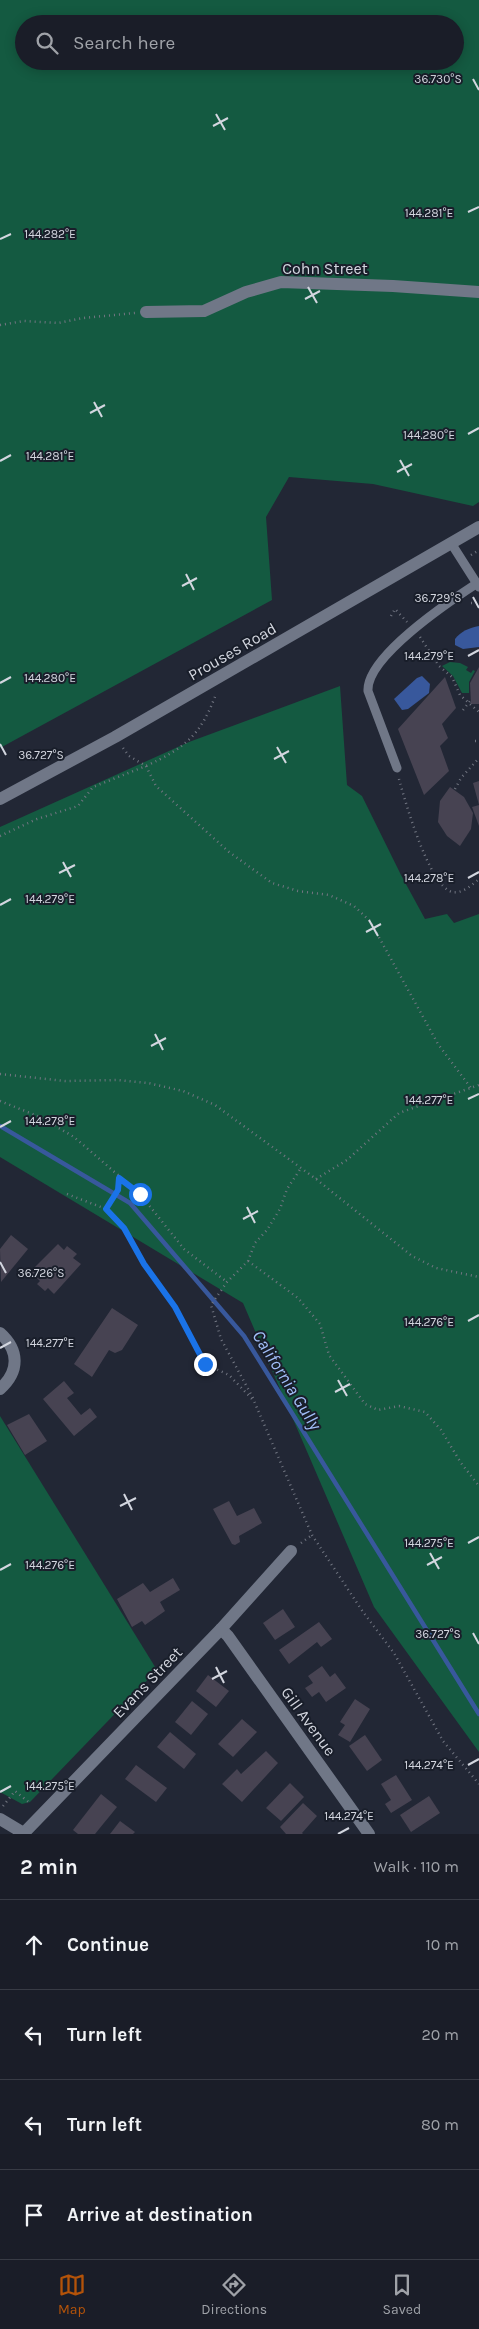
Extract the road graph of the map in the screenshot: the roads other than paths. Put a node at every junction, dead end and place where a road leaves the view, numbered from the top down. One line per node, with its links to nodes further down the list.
1 (479, 292): 2 (street, Cohn Street)
2 (146, 312)
3 (479, 528): 4 (street, Prouses Road)
4 (451, 543): 5 (lane); 7 (street, Prouses Road)
5 (478, 586): 6 (lane)
6 (396, 768)
7 (0, 799)
8 (0, 1333): 9 (street)
9 (0, 1389)
10 (290, 1551): 11 (street, Evans Street)
11 (221, 1629): 13 (street, Evans Street); 14 (street, Gill Avenue)
12 (1, 1813): 13 (street)
13 (24, 1834)
14 (369, 1834)

